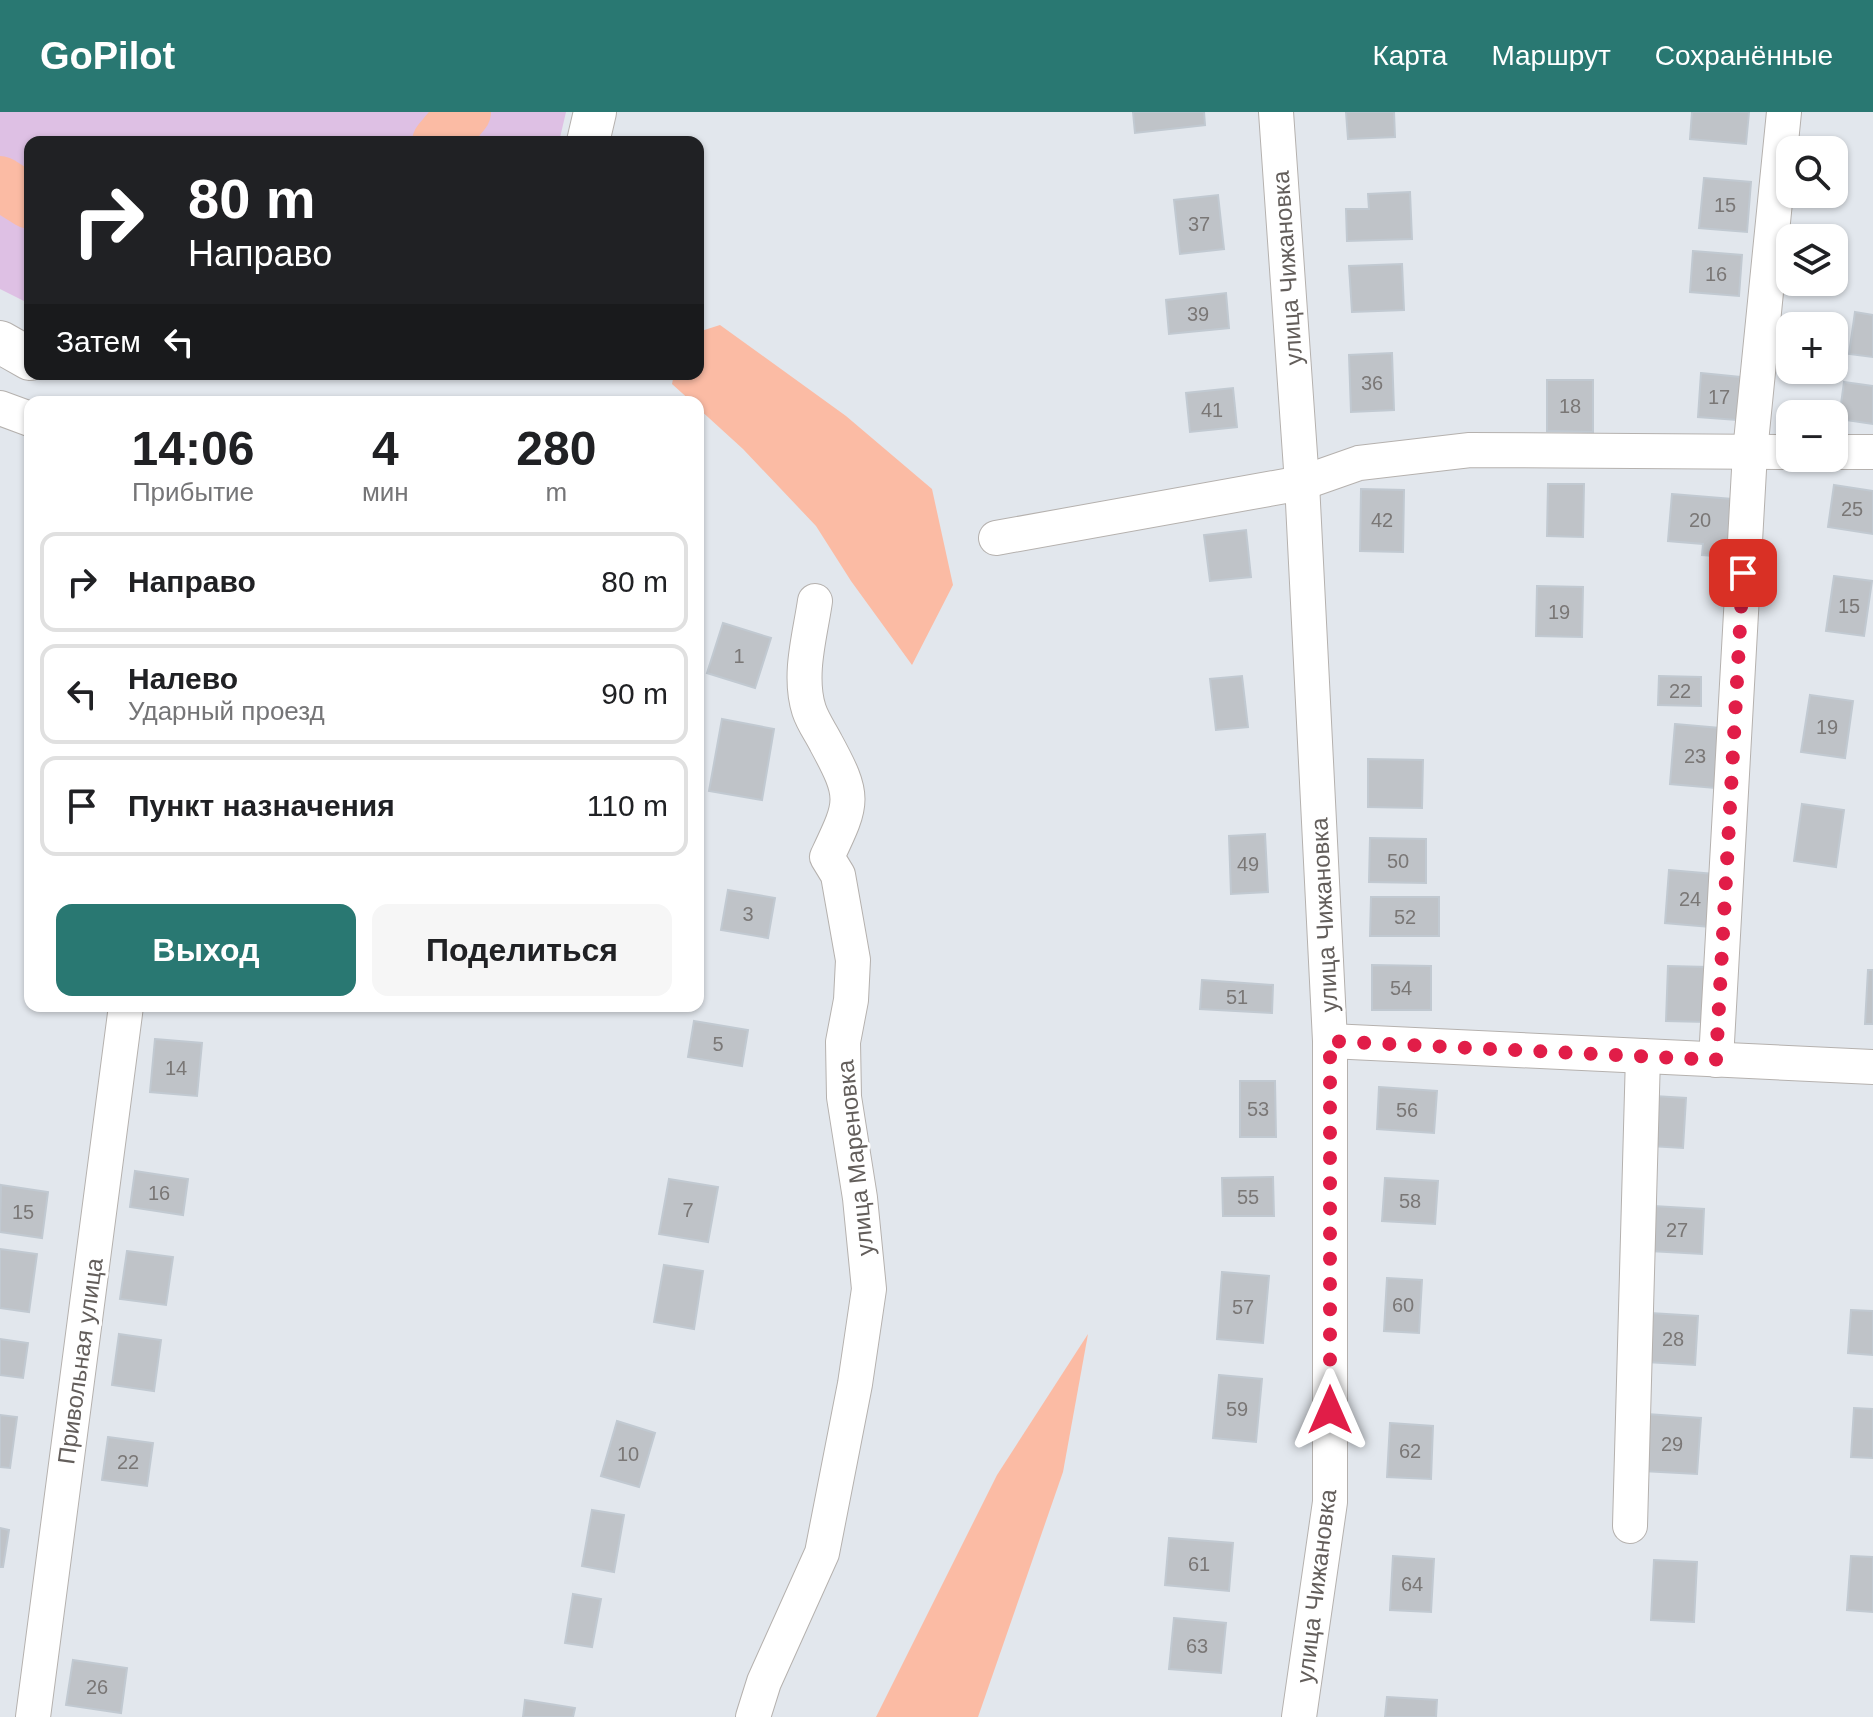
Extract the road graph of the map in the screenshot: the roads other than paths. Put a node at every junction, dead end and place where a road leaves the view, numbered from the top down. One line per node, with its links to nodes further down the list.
1 (595, 112): 4 (street)
2 (1276, 112): 13 (street, улица Чижановка)
3 (1784, 112): 9 (street)
4 (589, 136)
5 (0, 342): 6 (street)
6 (24, 356)
7 (0, 408): 8 (street)
8 (24, 417)
9 (1750, 452): 10 (street); 13 (street); 19 (street)
10 (1776, 452)
11 (1848, 452): 12 (street)
12 (1873, 452)
13 (1302, 483): 14 (street); 17 (street, улица Чижановка)
14 (996, 538)
15 (815, 601): 23 (street, улица Мареновка)
16 (125, 1012): 22 (street, Привольная улица)
17 (1330, 1041): 18 (street); 24 (street, улица Чижановка)
18 (1643, 1056): 19 (street); 21 (street)
19 (1716, 1060): 20 (street)
20 (1873, 1067)
21 (1630, 1526)
22 (33, 1717)
23 (753, 1717)
24 (1299, 1717)

